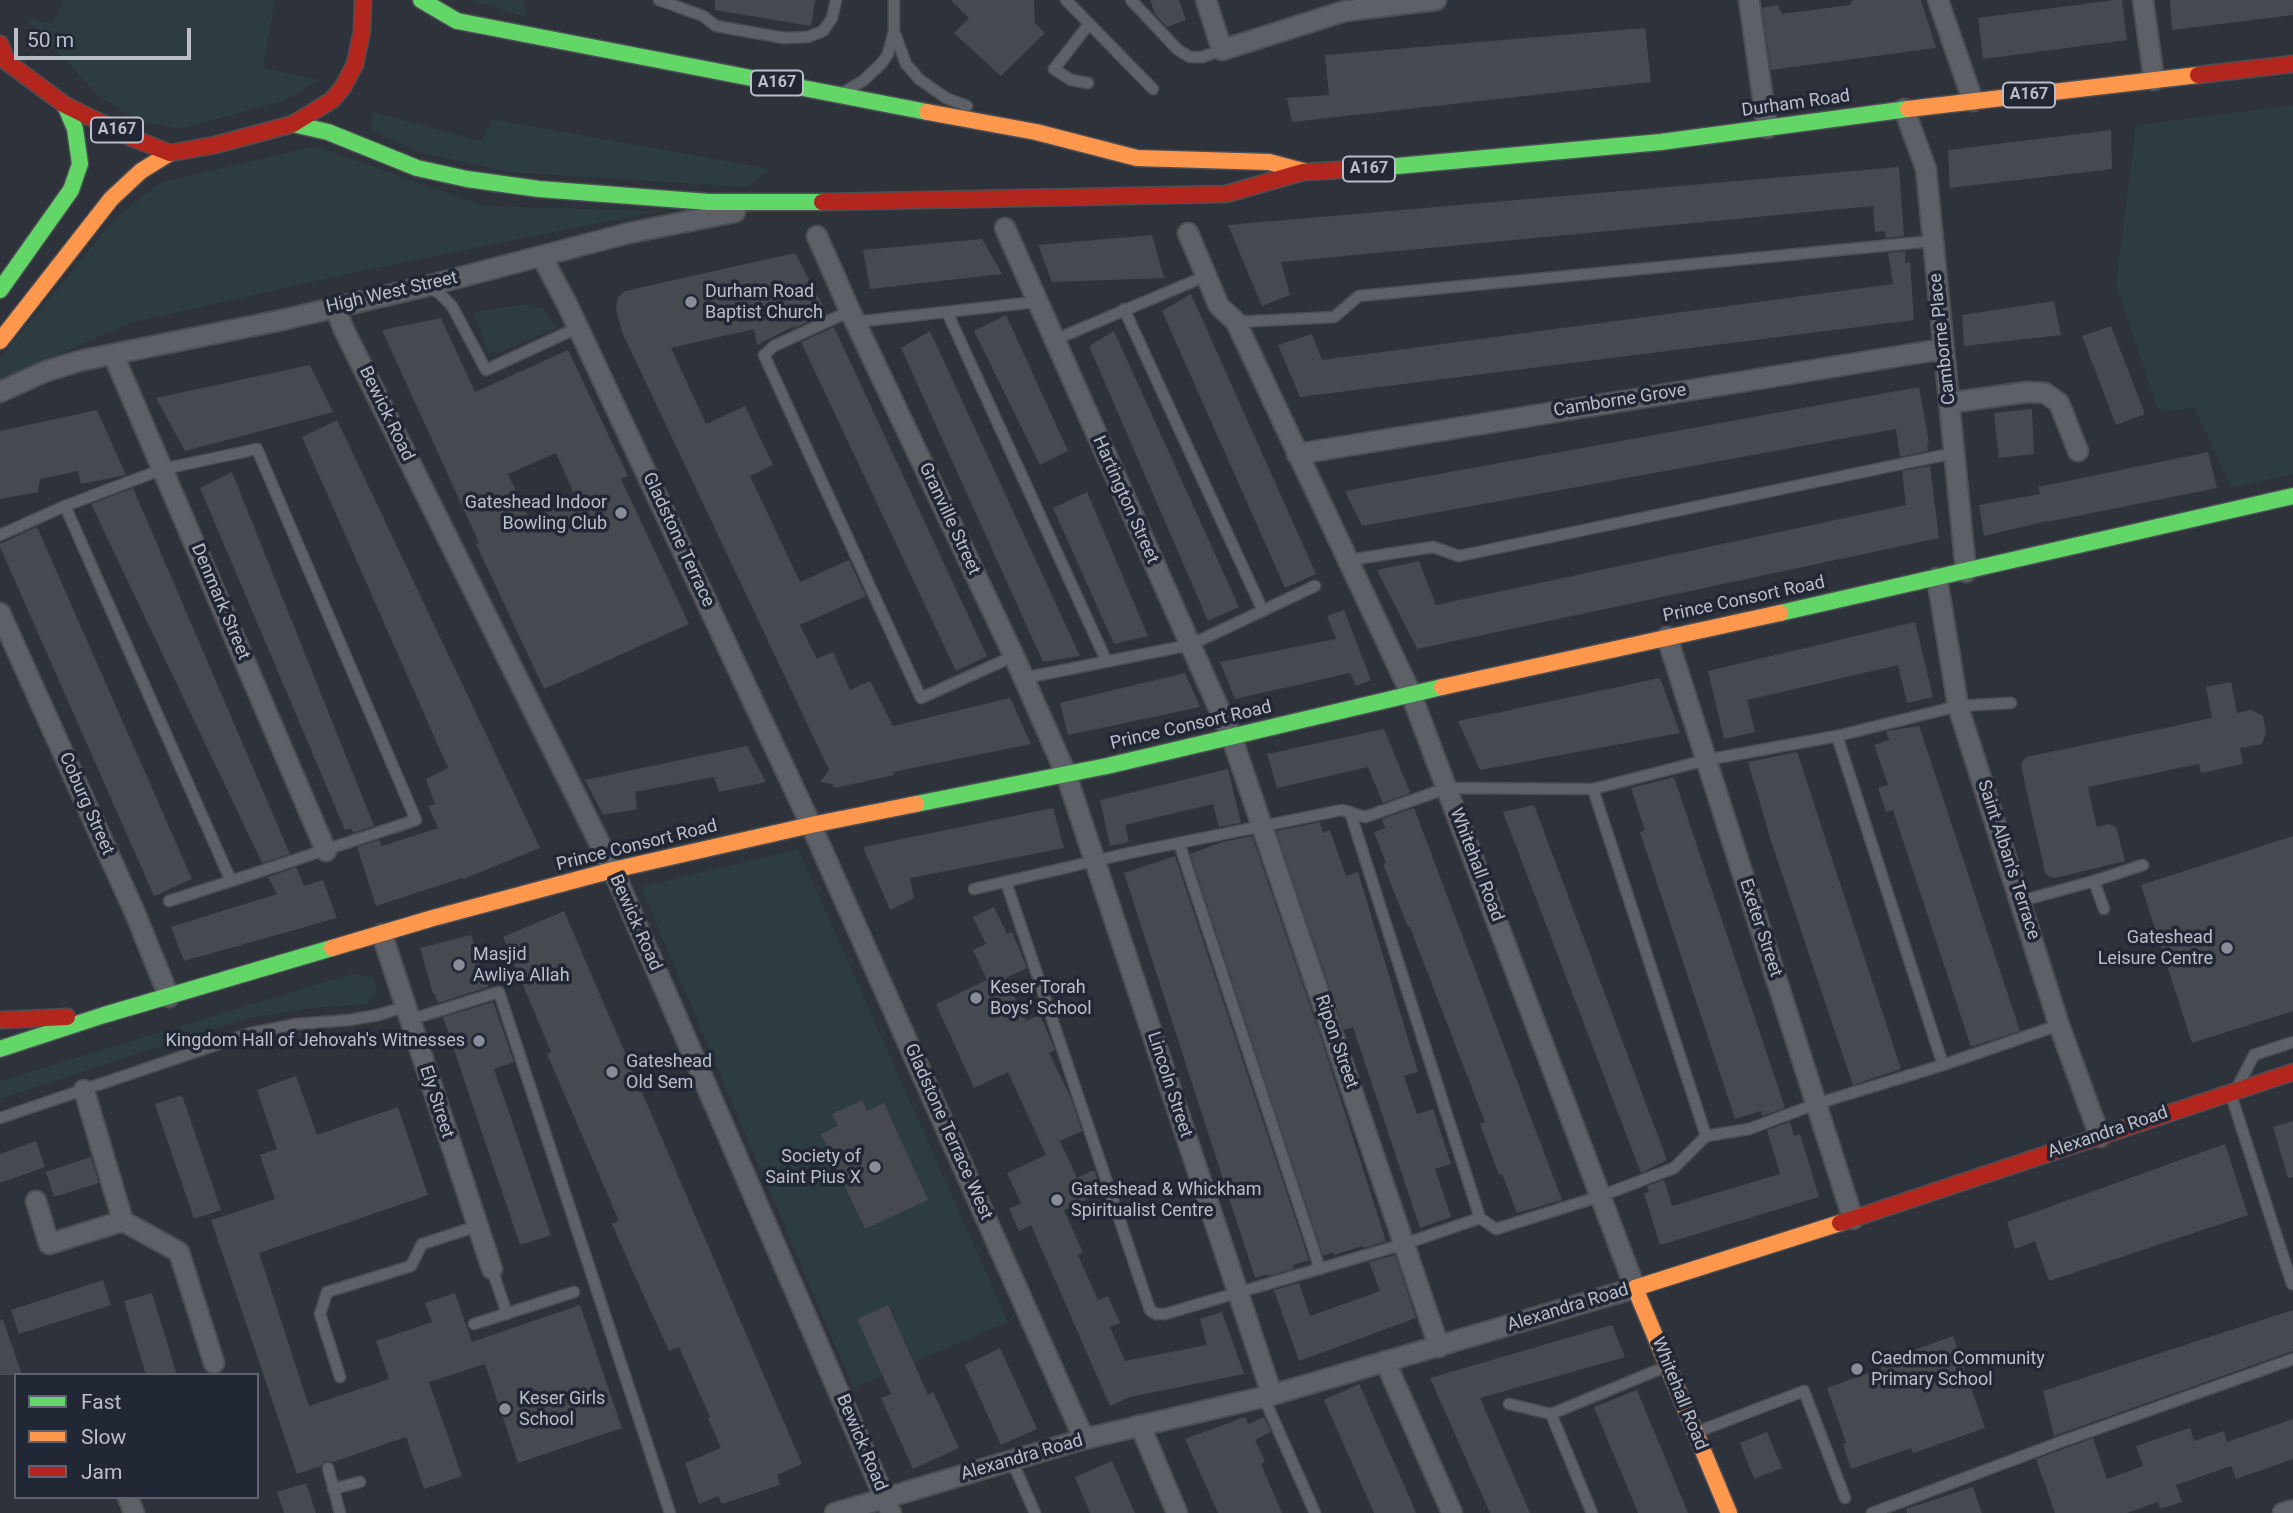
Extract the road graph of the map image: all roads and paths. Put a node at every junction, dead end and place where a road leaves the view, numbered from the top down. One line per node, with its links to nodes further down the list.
1 (363, 0): 26 (main road, A167)
2 (421, 0): 22 (main road, A167)
3 (836, 0): 12 (lane)
4 (894, 0): 15 (lane)
5 (1066, 0): 14 (lane)
6 (1131, 0): 17 (lane)
7 (1206, 0): 17 (street)
8 (1436, 0): 13 (street)
9 (1749, 0): 27 (street)
10 (1938, 0): 23 (street)
11 (2143, 0): 19 (street)
12 (663, 1)
13 (1343, 6): 17 (street)
14 (1089, 23): 20 (lane); 21 (lane)
15 (894, 31): 22 (lane); 28 (lane)
16 (0, 44): 24 (main road, A167)
17 (1222, 50)
18 (2293, 64): 19 (main road, Durham Road / A167)
19 (2154, 80): 23 (main road, Durham Road / A167)
20 (1088, 83)
21 (1153, 89)
22 (838, 96): 28 (main road, A167)
23 (1973, 101): 25 (main road, Durham Road / A167)
24 (65, 104): 29 (main road, A167); 39 (main road)
25 (1904, 109): 27 (main road, Durham Road / A167); 35 (street, Camborne Place)
26 (293, 124): 29 (main road, A167); 31 (main road, A167)
27 (1767, 128): 30 (main road, Durham Road / A167)
28 (1036, 132): 30 (main road, A167)
29 (170, 153): 47 (main road)
30 (1303, 172): 31 (main road, A167)
31 (788, 202): 36 (street, High West Street)
32 (1005, 228): 40 (street, Hartington Street)
33 (1188, 233): 37 (street, Whitehall Road)
34 (817, 236): 44 (street, Granville Street)
35 (1933, 241): 45 (lane); 49 (street, Camborne Place)
36 (542, 257): 38 (street, High West Street); 46 (street, Gladstone Terrace)
37 (1206, 276): 42 (lane); 45 (street, Whitehall Road)
38 (427, 286): 41 (street, High West Street); 46 (lane)
39 (0, 290)
40 (1036, 302): 43 (lane); 48 (street, Hartington Street)
41 (335, 307): 50 (street, High West Street); 87 (street, Bewick Road)
42 (1124, 309): 48 (lane); 64 (lane)
43 (947, 312): 44 (lane); 69 (lane)
44 (852, 316): 68 (street, Granville Street); 68 (lane)
45 (1237, 322): 55 (street, Whitehall Road)
46 (577, 328): 81 (street, Gladstone Terrace)
47 (0, 341)
48 (1054, 341): 67 (street, Hartington Street)
49 (1943, 349): 52 (street, Camborne Place); 55 (street, Camborne Grove)
50 (113, 354): 51 (street, High West Street); 56 (street, Denmark Street)
51 (0, 392)
52 (1949, 403): 53 (street); 54 (street, Camborne Place)
53 (2078, 451)
54 (1954, 453): 60 (lane); 61 (street, Camborne Place)
55 (1297, 454): 60 (street, Whitehall Road)
56 (163, 469): 58 (lane); 84 (street, Denmark Street); 84 (lane)
57 (2293, 496): 61 (main road, Prince Consort Road)
58 (65, 506): 59 (lane); 88 (lane)
59 (0, 535)
60 (1349, 560): 71 (street, Whitehall Road)
61 (1966, 572): 62 (main road, Prince Consort Road)
62 (1937, 578): 66 (main road, Prince Consort Road); 73 (street, Saint Alban's Terrace)
63 (1315, 586): 64 (lane)
64 (1263, 611): 67 (lane)
65 (0, 613): 96 (street, Coburg Street)
66 (1667, 637): 71 (main road, Prince Consort Road); 76 (street, Exeter Street)
67 (1190, 645): 69 (lane); 75 (street, Hartington Street)
68 (1014, 656): 70 (street, Granville Street)
69 (1106, 660): 70 (lane)
70 (1024, 678): 77 (street, Granville Street)
71 (1411, 694): 75 (main road, Prince Consort Road); 78 (street, Whitehall Road)
72 (2011, 703): 73 (lane)
73 (1958, 706): 74 (lane); 93 (street, Saint Alban's Terrace)
74 (1837, 736): 76 (lane); 103 (lane)
75 (1232, 738): 77 (main road, Prince Consort Road); 82 (street, Ripon Street)
76 (1706, 760): 79 (lane); 107 (street, Exeter Street)
77 (1066, 774): 81 (main road, Prince Consort Road); 85 (street, Lincoln Street)
78 (1447, 788): 79 (lane); 80 (lane); 111 (street, Whitehall Road)
79 (1593, 789): 109 (lane)
80 (1350, 812): 82 (lane); 113 (lane)
81 (811, 825): 87 (main road, Prince Consort Road); 137 (street, Gladstone Terrace West)
82 (1264, 826): 83 (lane); 117 (street, Ripon Street)
83 (1179, 843): 85 (lane); 119 (lane)
84 (326, 851): 88 (lane)
85 (1094, 861): 90 (lane); 123 (street, Lincoln Street)
86 (2143, 864): 89 (lane)
87 (613, 870): 95 (main road, Prince Consort Road); 143 (street, Bewick Road)
88 (231, 881): 92 (lane)
89 (2094, 881): 93 (lane); 94 (lane)
90 (1006, 882): 91 (lane); 123 (lane)
91 (974, 889)
92 (169, 901)
93 (2021, 901): 100 (street, Saint Alban's Terrace)
94 (2104, 909)
95 (382, 934): 96 (main road, Prince Consort Road); 97 (street, Ely Street)
96 (169, 997): 98 (main road, Prince Consort Road)
97 (407, 1013): 105 (lane); 116 (street, Ely Street); 146 (lane)
98 (104, 1015): 99 (main road, Prince Consort Road); 102 (main road, Prince Consort Road)
99 (0, 1020)
100 (2059, 1025): 103 (lane); 110 (street, Saint Alban's Terrace)
101 (2293, 1042): 106 (lane)
102 (0, 1049)
103 (1942, 1065): 107 (lane)
104 (2293, 1072): 106 (main road, Alexandra Road)
105 (84, 1090): 108 (lane); 115 (street)
106 (2233, 1090): 110 (main road, Alexandra Road); 120 (lane)
107 (1816, 1104): 109 (lane); 114 (street, Exeter Street)
108 (0, 1118)
109 (1706, 1136): 111 (lane)
110 (2100, 1137): 114 (main road, Alexandra Road)
111 (1601, 1196): 113 (lane); 121 (street, Whitehall Road)
112 (36, 1201): 115 (street)
113 (1480, 1217): 117 (lane)
114 (1853, 1219): 121 (main road, Alexandra Road)
115 (123, 1221): 129 (street)
116 (478, 1226): 118 (street, Ely Street); 131 (lane)
117 (1404, 1244): 119 (lane); 126 (street, Ripon Street)
118 (492, 1269): 124 (lane)
119 (1320, 1269): 123 (lane)
120 (2292, 1284)
121 (1636, 1287): 126 (street, Alexandra Road); 130 (main road, Whitehall Road)
122 (574, 1292): 124 (lane)
123 (1238, 1292): 132 (street, Lincoln Street)
124 (507, 1314): 125 (lane)
125 (474, 1324)
126 (1439, 1347): 128 (street, Alexandra Road)
127 (2293, 1359): 154 (lane)
128 (1385, 1361): 132 (street, Alexandra Road); 151 (street)
129 (214, 1363)
130 (1668, 1365): 134 (lane); 136 (main road, Whitehall Road)
131 (340, 1377)
132 (1268, 1396): 135 (street, Alexandra Road); 150 (lane)
133 (1509, 1404): 134 (lane)
134 (1551, 1414): 152 (lane)
135 (1140, 1425): 137 (street, Alexandra Road); 149 (street)
136 (1695, 1432): 142 (lane); 153 (main road, Whitehall Road)
137 (1084, 1439): 138 (street, Alexandra Road)
138 (1012, 1461): 143 (street, Alexandra Road); 148 (lane)
139 (328, 1468): 141 (lane)
140 (360, 1482): 141 (lane)
141 (334, 1489): 145 (lane)
142 (1845, 1499)
143 (888, 1506): 147 (street, Alexandra Road)
144 (2293, 1510): 155 (street)
145 (340, 1513)
146 (670, 1513)
147 (835, 1513)
148 (1035, 1513)
149 (1177, 1513)
150 (1315, 1513)
151 (1452, 1513)
152 (1592, 1513)
153 (1729, 1513)
154 (1872, 1513)
155 (2283, 1513)

